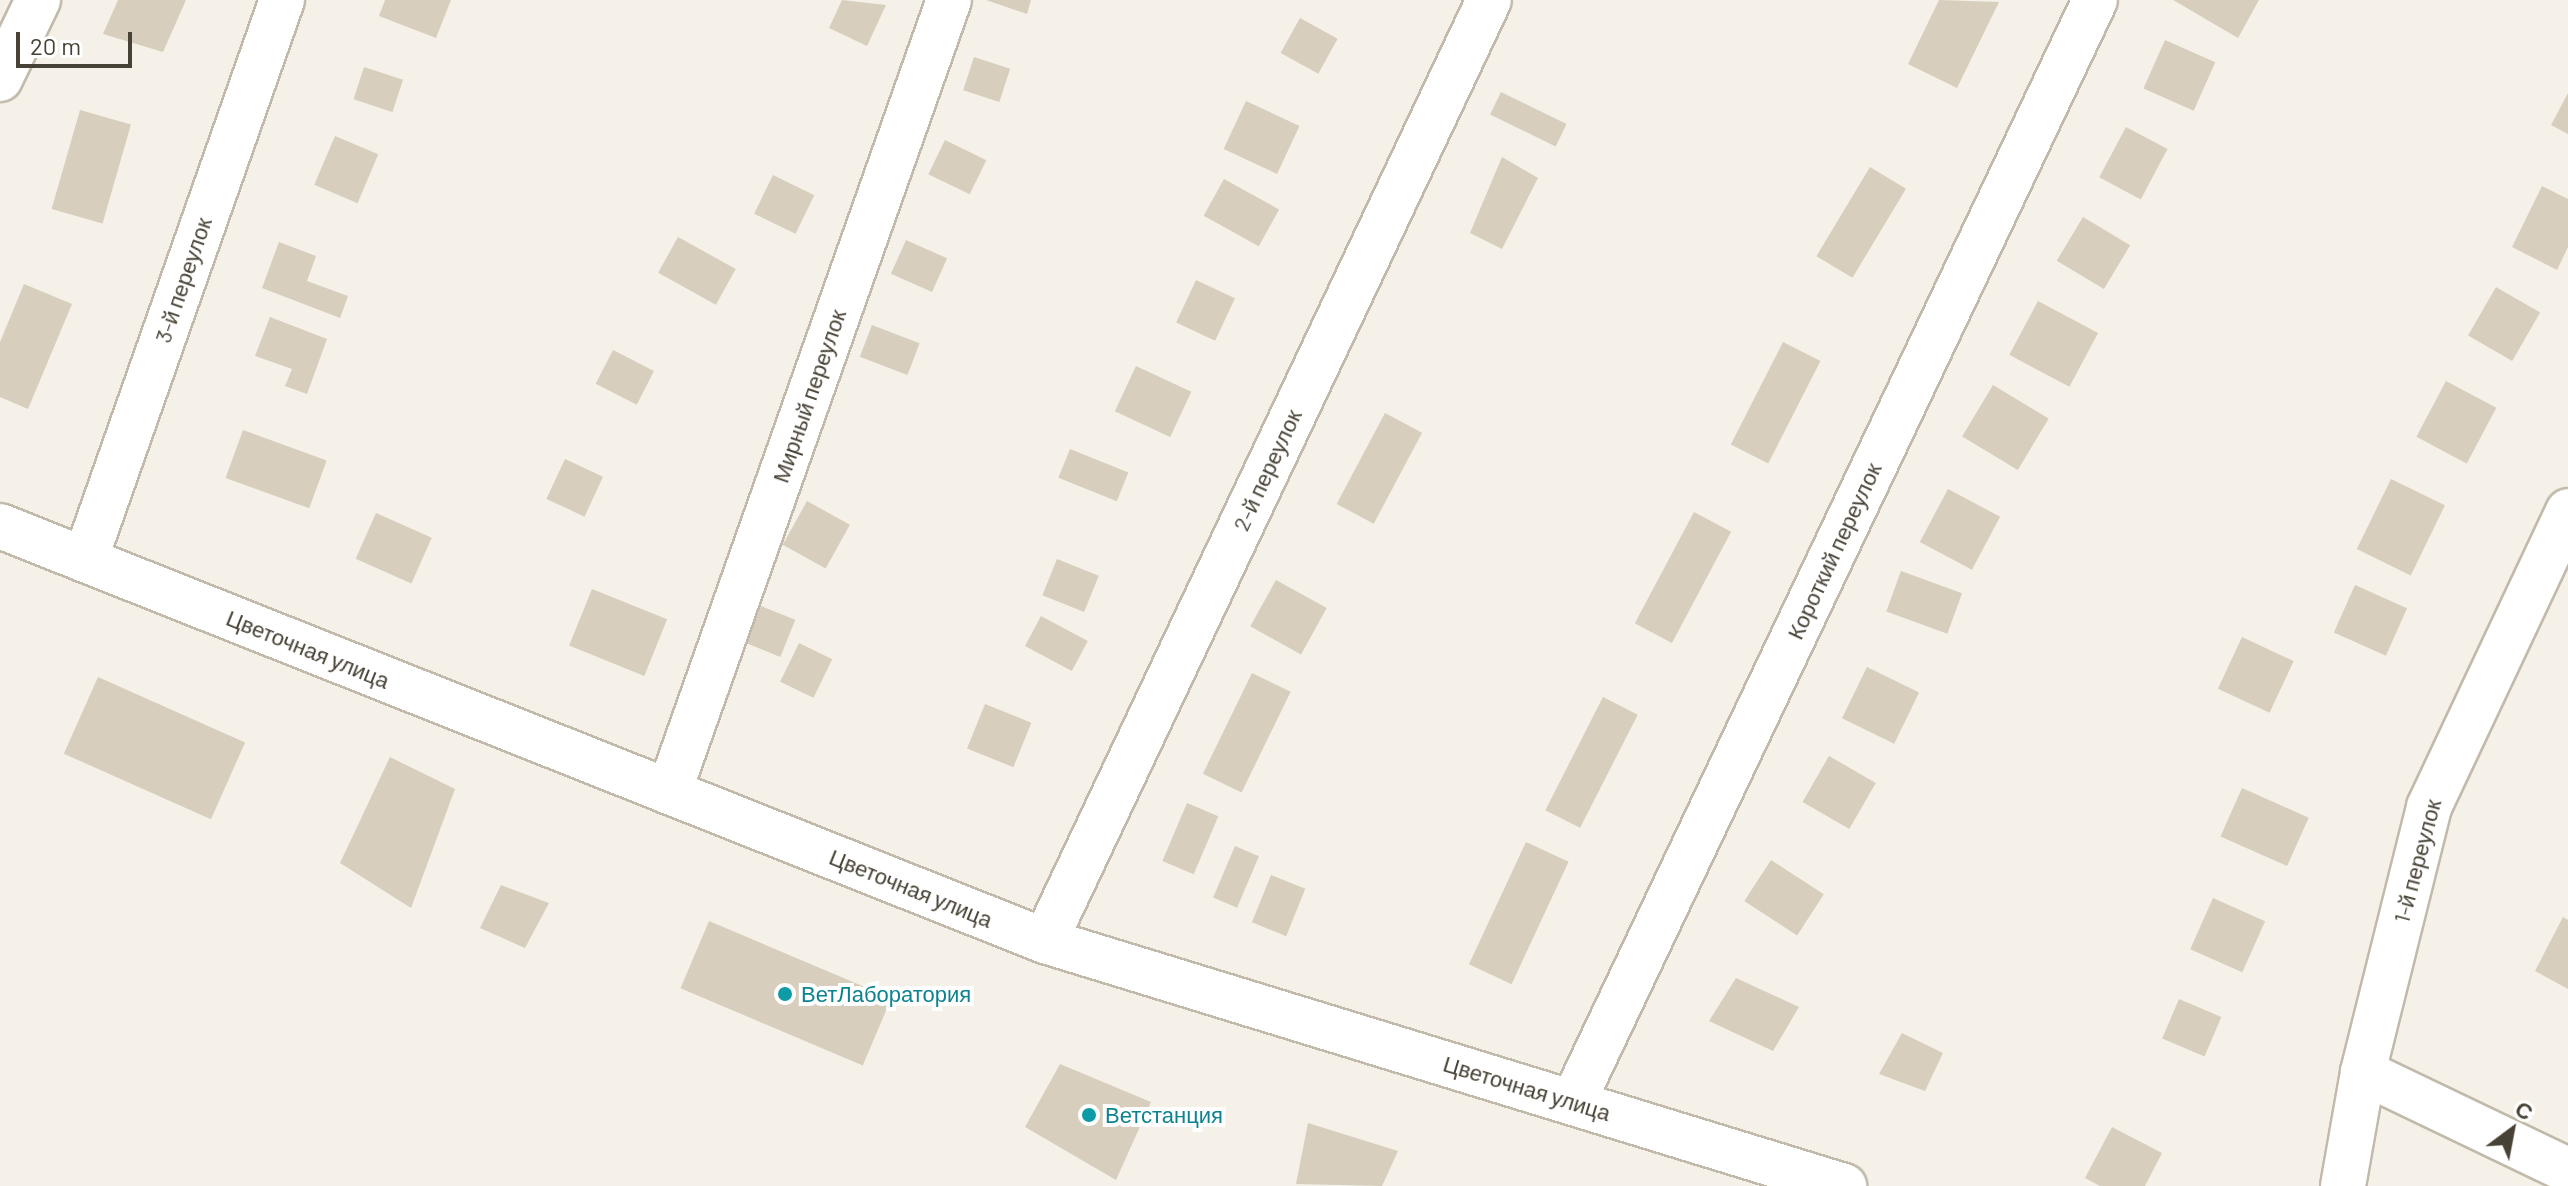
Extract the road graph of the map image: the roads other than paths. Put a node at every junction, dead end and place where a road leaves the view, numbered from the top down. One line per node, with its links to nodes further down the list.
1 (38, 0): 6 (street)
2 (282, 0): 9 (street, 3-й переулок)
3 (949, 0): 10 (street, Мирный переулок)
4 (1489, 0): 11 (street, 2-й переулок)
5 (2095, 0): 13 (street, Короткий переулок)
6 (0, 79)
7 (2568, 511): 12 (street, 1-й переулок)
8 (0, 526): 9 (street, Цветочная улица)
9 (85, 560): 10 (street, Цветочная улица)
10 (669, 792): 11 (street, Цветочная улица)
11 (1045, 941): 13 (street, Цветочная улица)
12 (2363, 1072): 14 (street); 16 (street, 1-й переулок)
13 (1573, 1102): 15 (street, Цветочная улица)
14 (2568, 1170)
15 (1844, 1186)
16 (2343, 1186)

